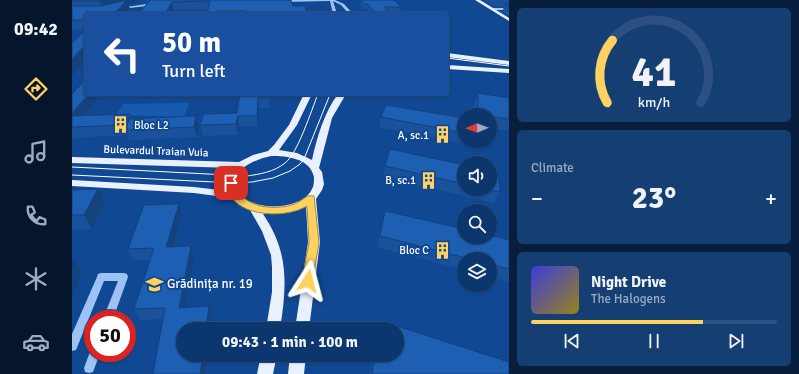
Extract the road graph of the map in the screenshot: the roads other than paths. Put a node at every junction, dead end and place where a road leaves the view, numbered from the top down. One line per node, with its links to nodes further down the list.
1 (331, 0): 3 (street); 8 (street); 9 (street)
2 (477, 0): 5 (main road)
3 (275, 2)
4 (157, 4): 7 (street)
5 (492, 9): 6 (street); 10 (main road)
6 (509, 9)
7 (114, 10)
8 (334, 12)
9 (349, 12)
10 (509, 20)
11 (449, 55): 12 (main road)
12 (509, 63)
13 (449, 67): 14 (main road)
14 (509, 71)
15 (307, 96): 17 (main road)
16 (341, 96): 20 (main road)
17 (272, 153): 19 (main road); 20 (main road)
18 (72, 160): 19 (main road, Bulevardul Traian Vuia)
19 (240, 165): 22 (main road)
20 (315, 167): 23 (main road)
21 (72, 183): 22 (main road)
22 (235, 195): 24 (main road)
23 (311, 198): 24 (main road); 29 (main road)
24 (253, 207): 28 (main road)
25 (87, 310): 26 (street)
26 (111, 310)
27 (84, 317): 30 (street)
28 (274, 322)
29 (303, 322)
30 (72, 346)
31 (91, 362): 34 (street)
32 (268, 362): 35 (main road)
33 (297, 362): 36 (main road)
34 (89, 368)
35 (266, 374)
36 (296, 374)

